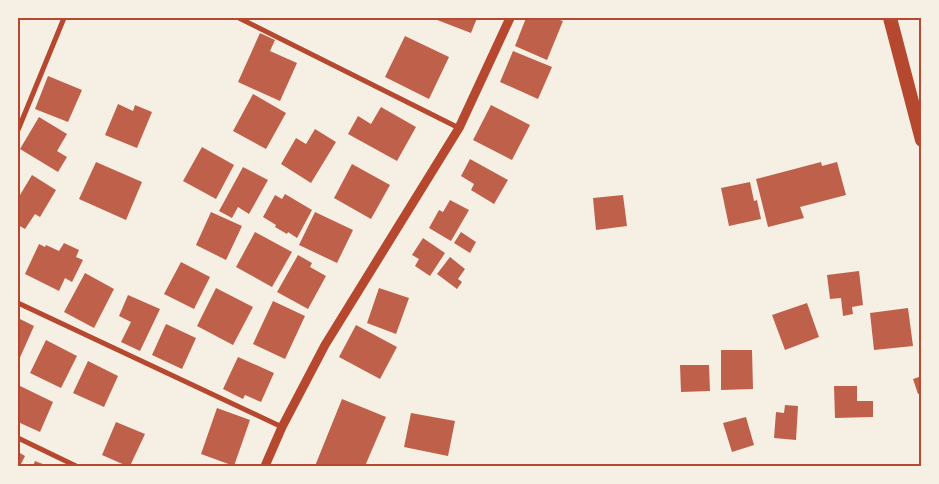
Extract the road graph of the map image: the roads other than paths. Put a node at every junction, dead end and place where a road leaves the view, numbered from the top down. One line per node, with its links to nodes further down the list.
1 (64, 18): 6 (street)
2 (239, 18): 5 (street)
3 (510, 18): 5 (street)
4 (890, 18): 7 (highway)
5 (460, 128): 9 (street)
6 (18, 130)
7 (922, 140)
8 (18, 303): 9 (street)
9 (282, 427): 12 (street)
10 (18, 438): 11 (street)
11 (76, 466)
12 (265, 466)

